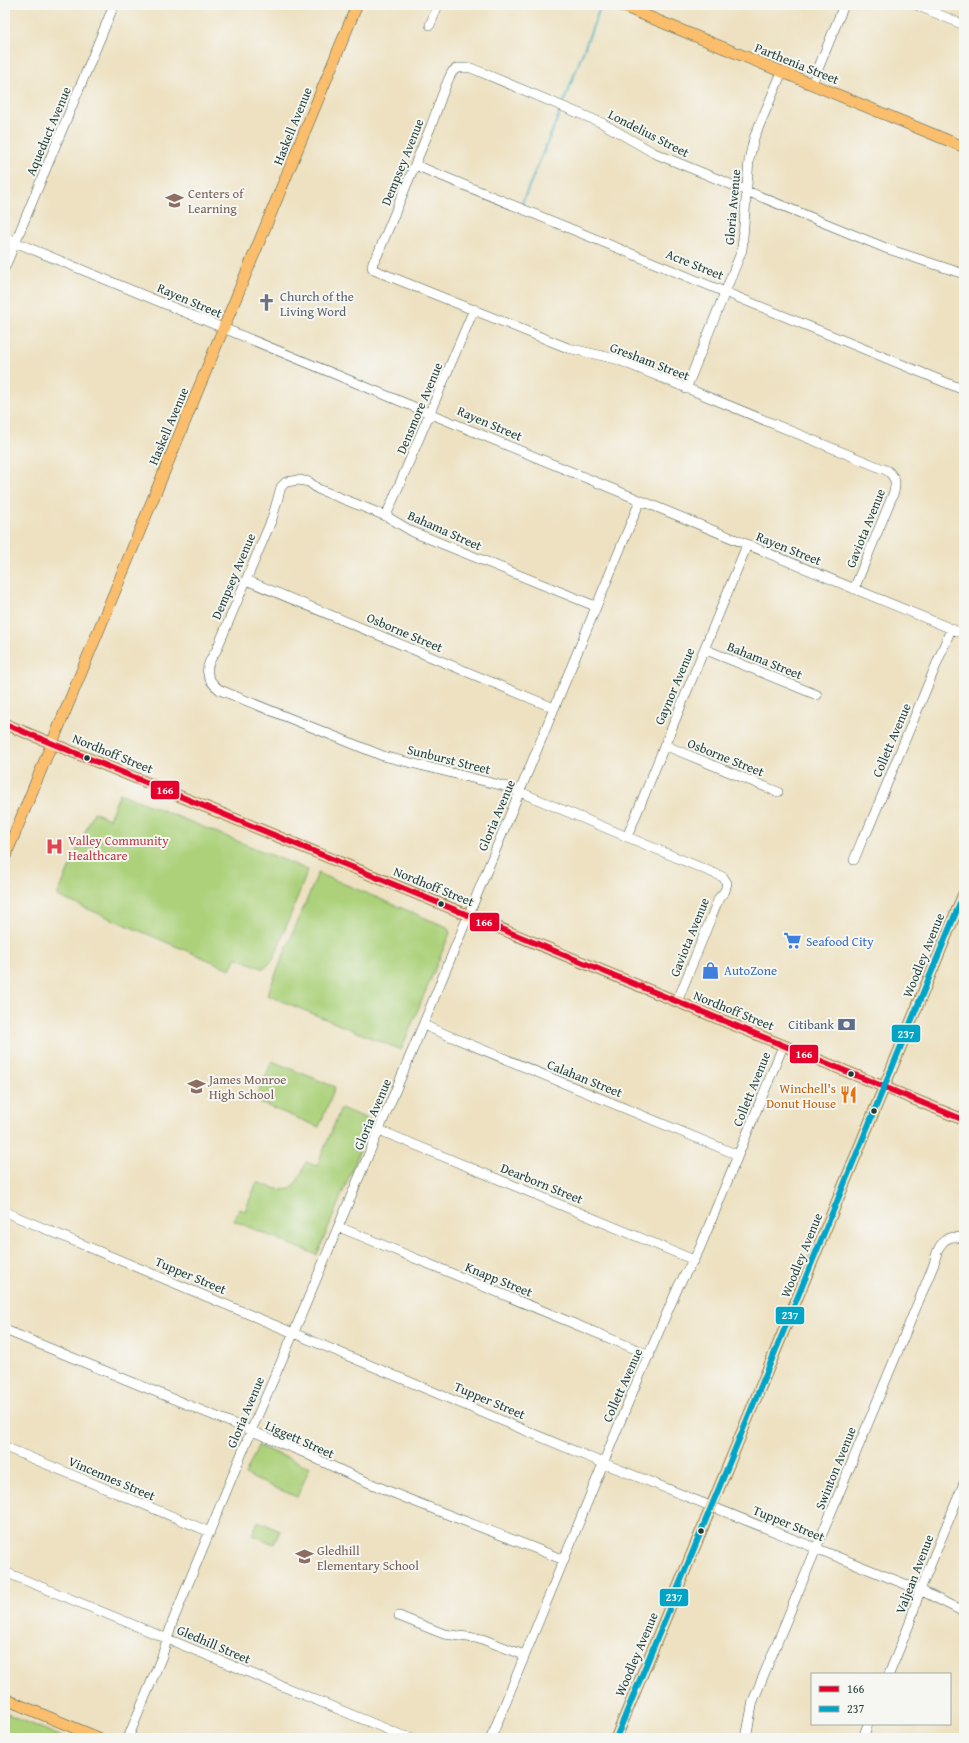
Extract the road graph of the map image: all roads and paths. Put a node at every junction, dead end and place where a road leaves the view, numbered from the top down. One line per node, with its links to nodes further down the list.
1 (114, 5): 16 (street, Aqueduct Avenue)
2 (357, 5): 22 (main road, Haskell Avenue)
3 (438, 5): 7 (street)
4 (620, 5): 10 (main road, Parthenia Street)
5 (844, 5): 11 (street)
6 (916, 5): 8 (street)
7 (430, 25)
8 (964, 25)
9 (457, 68): 13 (street, Dempsey Avenue); 14 (street, Londelius Street)
10 (782, 72): 11 (main road, Parthenia Street); 14 (street, Gloria Avenue)
11 (812, 84): 12 (main road, Parthenia Street)
12 (964, 147)
13 (415, 165): 18 (street, Dempsey Avenue); 20 (street, Acre Street)
14 (747, 192): 19 (street, Londelius Street); 20 (street, Gloria Avenue)
15 (5, 238): 16 (street, Rayen Street)
16 (15, 242): 17 (street, Aqueduct Avenue); 22 (street, Rayen Street)
17 (5, 267)
18 (372, 267): 21 (street, Gresham Street)
19 (964, 274)
20 (726, 292): 23 (street, Gloria Avenue); 24 (street, Acre Street)
21 (474, 309): 23 (street, Gresham Street); 25 (street, Densmore Avenue)
22 (223, 328): 25 (street, Rayen Street); 41 (main road, Haskell Avenue)
23 (686, 389): 26 (street, Gresham Street)
24 (964, 390)
25 (431, 413): 28 (street, Rayen Street); 29 (street, Densmore Avenue)
26 (894, 477): 32 (street, Gaviota Avenue)
27 (286, 482): 29 (street, Bahama Street); 31 (street, Dempsey Avenue)
28 (640, 501): 30 (street, Rayen Street); 33 (street, Gloria Avenue)
29 (386, 516): 33 (street, Bahama Street)
30 (747, 545): 32 (street, Rayen Street); 36 (street, Gaynor Avenue)
31 (246, 580): 37 (street, Dempsey Avenue); 39 (street, Osborne Street)
32 (854, 589): 34 (street, Rayen Street)
33 (595, 606): 39 (street, Gloria Avenue)
34 (951, 628): 35 (street, Rayen Street); 47 (street, Collett Avenue)
35 (964, 634)
36 (704, 649): 38 (street, Bahama Street); 42 (street, Gaynor Avenue)
37 (208, 680): 44 (street, Sunburst Street)
38 (817, 695)
39 (554, 708): 44 (street, Gloria Avenue)
40 (5, 724): 41 (main road, Nordhoff Street)
41 (52, 744): 46 (main road, Haskell Avenue); 50 (main road, Nordhoff Street)
42 (664, 745): 43 (street, Osborne Street); 45 (street, Gaynor Avenue)
43 (778, 792)
44 (519, 793): 45 (street, Sunburst Street); 50 (street, Gloria Avenue)
45 (627, 837): 48 (street, Sunburst Street)
46 (5, 857)
47 (854, 860)
48 (727, 883): 51 (street, Gaviota Avenue)
49 (964, 893): 54 (main road, Woodley Avenue)
50 (468, 915): 51 (main road, Nordhoff Street); 52 (street, Gloria Avenue)
51 (676, 1002): 53 (main road, Nordhoff Street)
52 (423, 1025): 56 (street, Gloria Avenue); 57 (street, Calahan Street)
53 (783, 1046): 54 (main road, Nordhoff Street); 57 (street, Collett Avenue)
54 (884, 1086): 55 (main road, Nordhoff Street); 69 (main road, Woodley Avenue)
55 (964, 1120)
56 (379, 1130): 59 (street, Gloria Avenue); 61 (street, Dearborn Street)
57 (738, 1155): 61 (street, Collett Avenue)
58 (5, 1212): 63 (street, Tupper Street)
59 (339, 1227): 63 (street, Gloria Avenue); 64 (street, Knapp Street)
60 (964, 1239): 71 (street, Swinton Avenue)
61 (694, 1260): 64 (street, Collett Avenue)
62 (5, 1330): 65 (street, Liggett Street)
63 (294, 1332): 65 (street, Gloria Avenue); 67 (street, Tupper Street)
64 (650, 1355): 67 (street, Collett Avenue)
65 (251, 1431): 70 (street, Gloria Avenue); 72 (street, Liggett Street)
66 (5, 1447): 70 (street, Vincennes Street)
67 (603, 1462): 69 (street, Tupper Street); 72 (street, Collett Avenue)
68 (964, 1483): 74 (street, Valjean Avenue)
69 (711, 1506): 71 (street, Tupper Street); 86 (main road, Woodley Avenue)
70 (210, 1532): 77 (street, Gloria Avenue)
71 (817, 1547): 74 (street, Tupper Street); 87 (street, Swinton Avenue)
72 (564, 1560): 78 (street, Collett Avenue)
73 (5, 1572): 77 (street, Gledhill Street)
74 (920, 1590): 75 (street, Tupper Street); 79 (street, Valjean Avenue)
75 (964, 1612)
76 (399, 1616): 78 (street)
77 (167, 1638): 83 (street, Gloria Avenue); 84 (street, Gledhill Street)
78 (524, 1655): 85 (street, Collett Avenue)
79 (889, 1673)
80 (5, 1699): 82 (main road)
81 (868, 1725): 88 (street)
82 (100, 1738)
83 (128, 1738)
84 (414, 1738)
85 (491, 1738)
86 (616, 1738)
87 (746, 1738)
88 (863, 1738)

